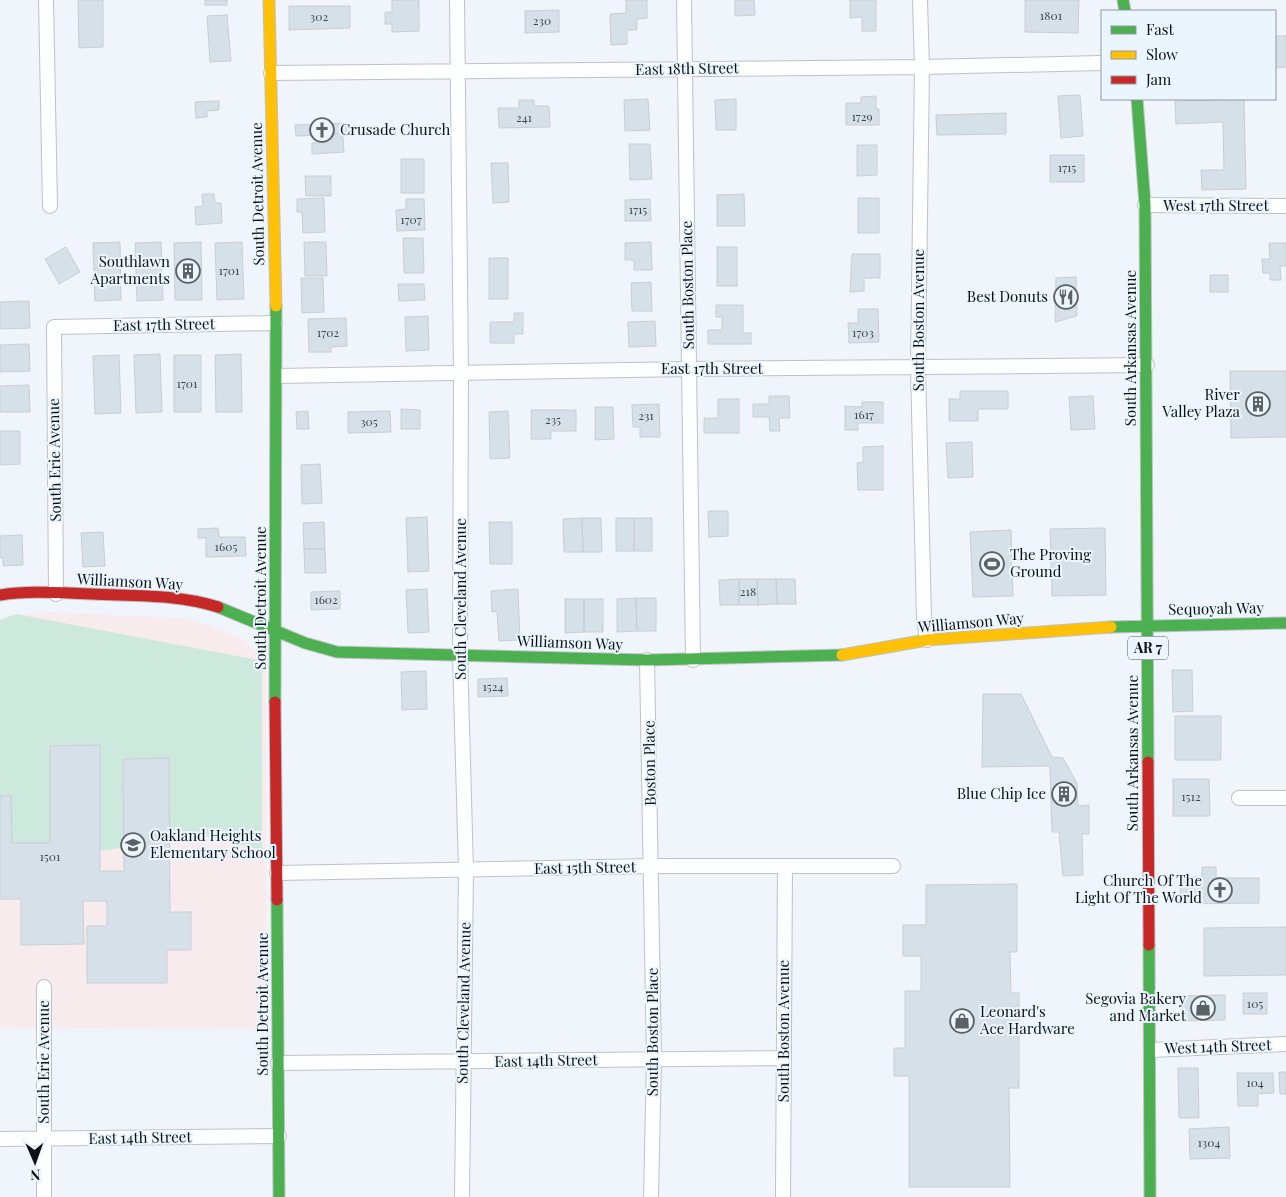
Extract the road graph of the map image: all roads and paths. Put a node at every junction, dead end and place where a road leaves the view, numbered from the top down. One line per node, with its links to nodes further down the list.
1 (46, 0): 13 (street)
2 (269, 0): 10 (main road, South Detroit Avenue)
3 (457, 0): 9 (street, South Cleveland Avenue)
4 (684, 0): 8 (street, South Boston Place)
5 (920, 0): 7 (street, South Boston Avenue)
6 (1101, 63): 7 (street, East 18th Street)
7 (922, 67): 8 (street, East 18th Street); 19 (street, South Boston Avenue)
8 (684, 69): 9 (street, East 18th Street); 18 (street, South Boston Place)
9 (457, 72): 10 (street, East 18th Street); 20 (street, South Cleveland Avenue)
10 (271, 73): 15 (main road, South Detroit Avenue)
11 (1136, 100): 12 (main road, South Arkansas Avenue / AR 7)
12 (1145, 205): 14 (street, West 17th Street); 17 (main road, South Arkansas Avenue / AR 7)
13 (50, 206)
14 (1286, 206)
15 (275, 323): 16 (street, East 17th Street); 21 (main road, South Detroit Avenue)
16 (54, 327): 22 (street, South Erie Avenue)
17 (1147, 365): 19 (street, East 17th Street); 25 (main road, South Arkansas Avenue / AR 7)
18 (690, 368): 19 (street, East 17th Street); 20 (street, East 17th Street); 30 (street, South Boston Place)
19 (918, 368): 27 (street, South Boston Avenue)
20 (462, 373): 21 (street, East 17th Street); 28 (street, South Cleveland Avenue)
21 (277, 376): 26 (main road, South Detroit Avenue)
22 (56, 594): 23 (main road, Williamson Way); 26 (main road, Williamson Way)
23 (0, 595)
24 (1286, 623): 25 (main road, Sequoyah Way)
25 (1147, 626): 27 (main road, Williamson Way); 40 (main road, South Arkansas Avenue / AR 7)
26 (275, 631): 28 (main road, Williamson Way); 37 (main road, South Detroit Avenue)
27 (927, 640): 30 (main road, Williamson Way)
28 (460, 655): 29 (main road, Williamson Way); 36 (street, South Cleveland Avenue)
29 (647, 660): 30 (main road, Williamson Way); 33 (street, Boston Place)
30 (693, 660)
31 (1239, 798): 32 (street)
32 (1286, 798)
33 (652, 866): 34 (street, East 15th Street); 36 (street, East 15th Street); 42 (street, South Boston Place)
34 (785, 866): 35 (street, East 15th Street); 41 (street, South Boston Avenue)
35 (893, 866)
36 (466, 870): 37 (street, East 15th Street); 43 (street, South Cleveland Avenue)
37 (277, 873): 44 (main road, South Detroit Avenue)
38 (44, 987): 47 (street, South Erie Avenue)
39 (1286, 1044): 40 (street, West 14th Street)
40 (1151, 1050): 53 (main road, South Arkansas Avenue / AR 7)
41 (784, 1058): 42 (street, East 14th Street); 52 (street, South Boston Avenue)
42 (654, 1060): 43 (street, East 14th Street); 51 (street, South Boston Place)
43 (464, 1061): 44 (street, East 14th Street); 50 (street, South Cleveland Avenue)
44 (278, 1063): 45 (main road, South Detroit Avenue)
45 (279, 1136): 47 (street, East 14th Street); 49 (main road, South Detroit Avenue)
46 (0, 1139): 47 (street, East 14th Street)
47 (44, 1139): 48 (street, South Erie Avenue)
48 (44, 1197)
49 (279, 1197)
50 (462, 1197)
51 (652, 1197)
52 (782, 1197)
53 (1150, 1197)

